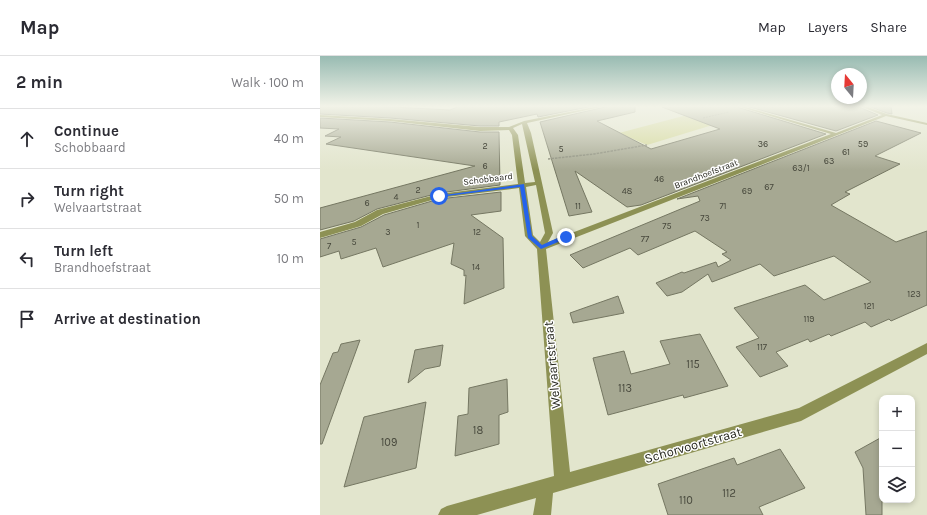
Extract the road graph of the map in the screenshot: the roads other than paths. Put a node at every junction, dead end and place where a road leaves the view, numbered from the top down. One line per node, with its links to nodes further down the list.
1 (468, 127): 8 (street)
2 (515, 127): 8 (street)
3 (526, 127): 9 (street, Welvaartstraat)
4 (813, 127): 10 (street)
5 (853, 127): 10 (street, Brandhoefstraat)
6 (916, 127): 7 (street)
7 (927, 130)
8 (513, 131): 9 (street); 12 (street)
9 (528, 133): 11 (street, Welvaartstraat)
10 (835, 134): 14 (street, Brandhoefstraat)
11 (539, 183): 12 (street, Schobbaard); 14 (street, Welvaartstraat)
12 (522, 185): 13 (street, Schobbaard); 14 (street)
13 (320, 235)
14 (541, 248): 16 (street, Welvaartstraat)
15 (927, 348): 16 (street, Schorvoortstraat)
16 (563, 483): 17 (street, Schorvoortstraat)
17 (546, 487): 18 (street, Schorvoortstraat); 19 (street)
18 (447, 515)
19 (542, 515)

